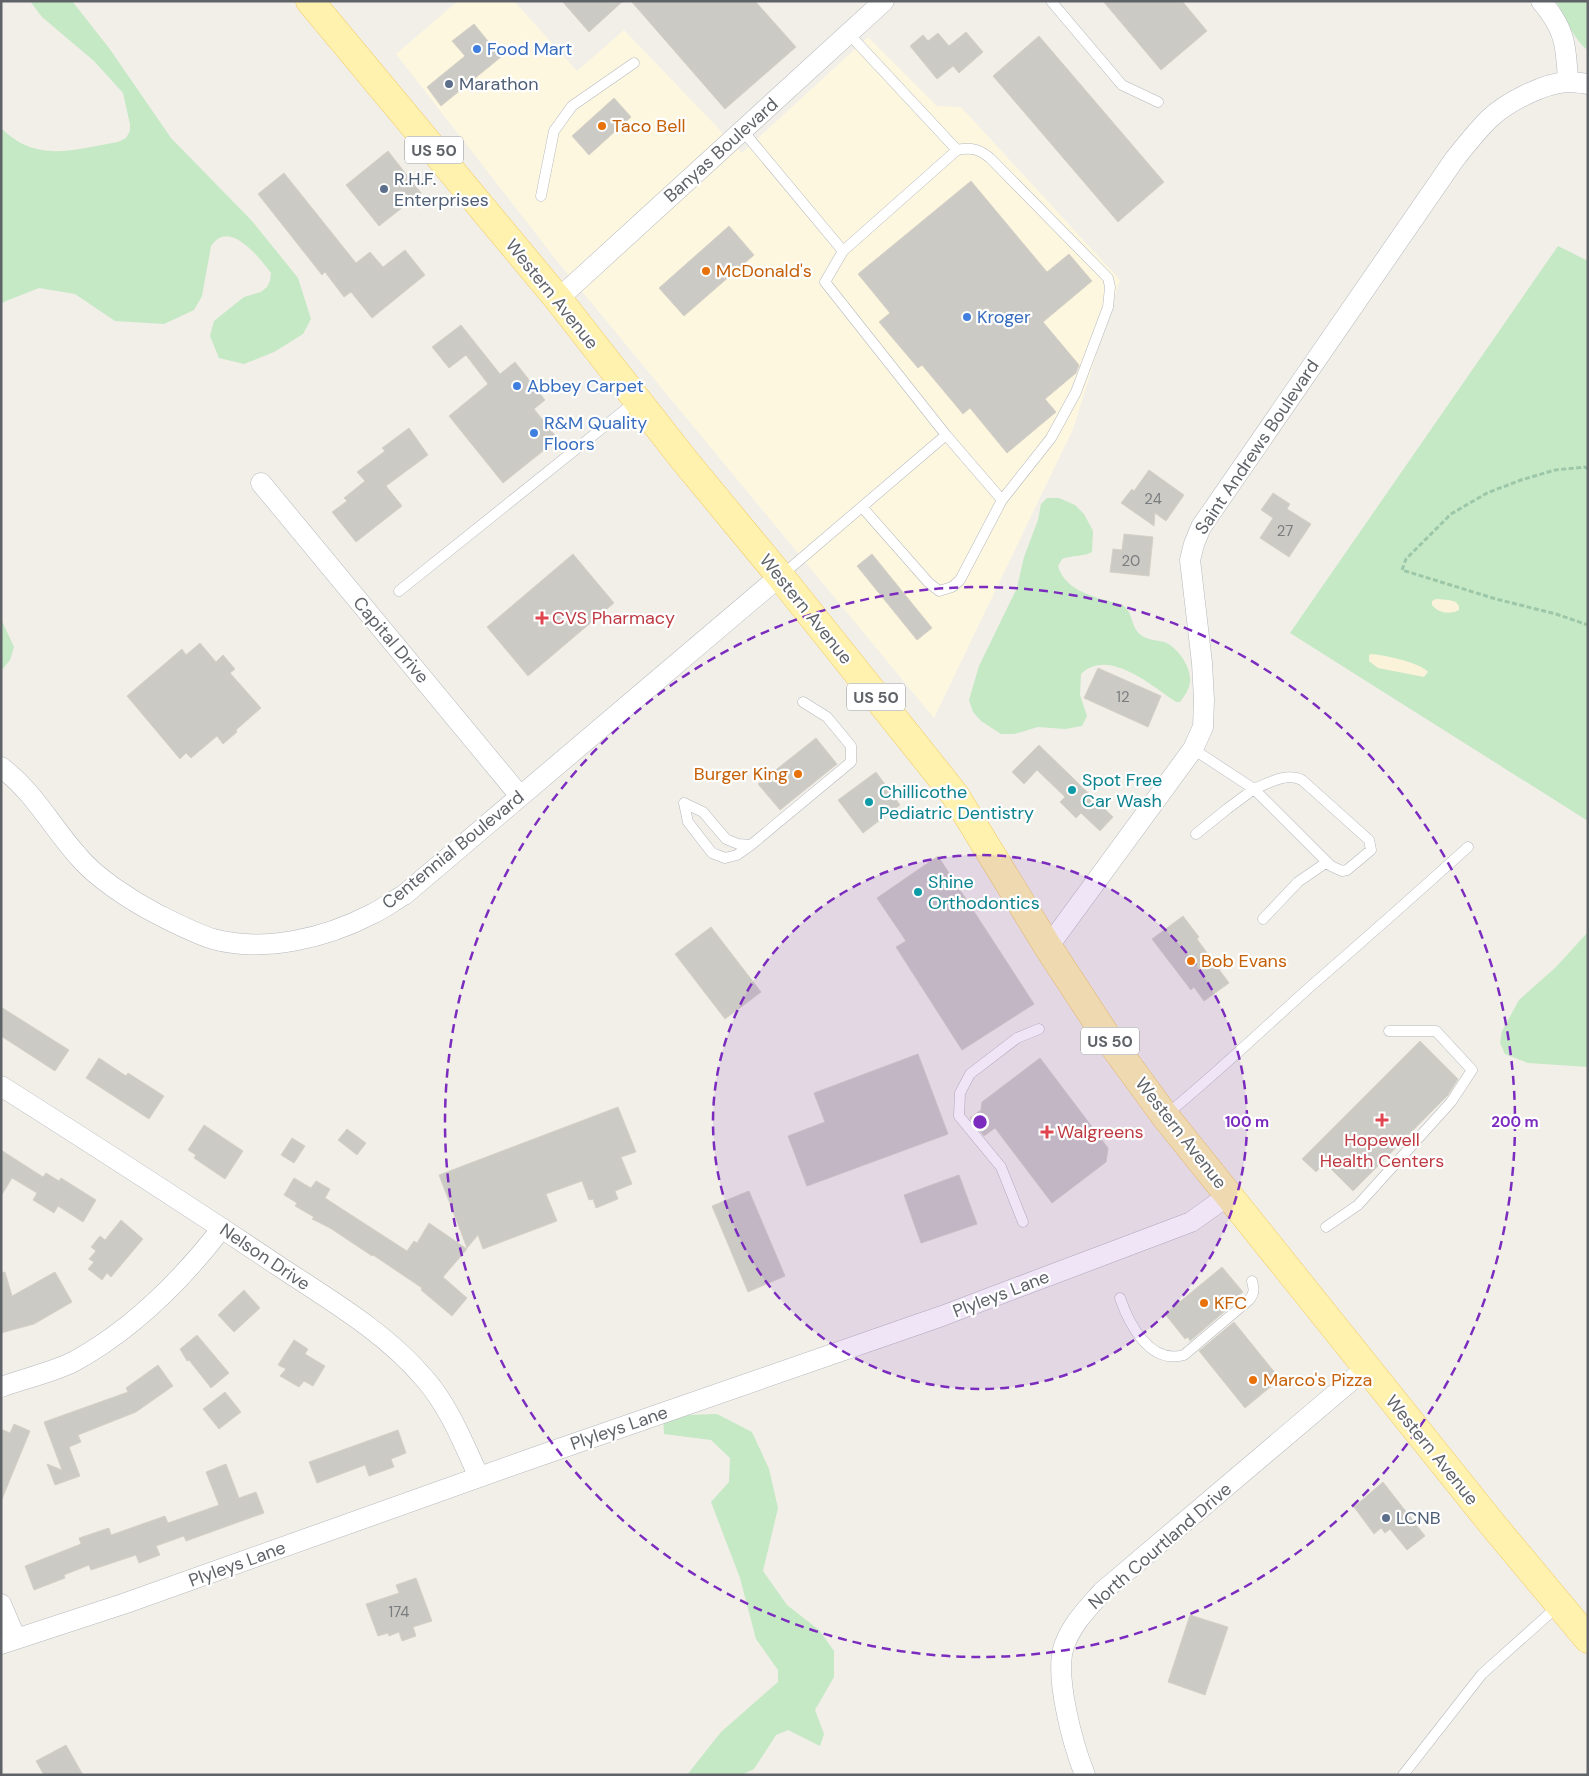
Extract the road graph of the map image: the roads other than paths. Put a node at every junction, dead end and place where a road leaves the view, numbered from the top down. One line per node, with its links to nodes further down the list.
1 (310, 1): 14 (main road, Western Avenue / US 50)
2 (884, 1): 5 (street, Banyas Boulevard)
3 (1051, 1): 9 (lane)
4 (1540, 1): 7 (street)
5 (848, 34): 10 (street, Banyas Boulevard); 11 (lane)
6 (634, 63): 12 (lane)
7 (1568, 82): 8 (street, Saint Andrews Boulevard); 23 (street, Saint Andrews Boulevard)
8 (1588, 84)
9 (1158, 102)
10 (742, 130): 13 (lane); 14 (street, Banyas Boulevard)
11 (957, 150): 13 (lane); 18 (lane)
12 (541, 196)
13 (843, 251): 16 (lane)
14 (558, 299): 15 (main road, Western Avenue / US 50)
15 (637, 400): 20 (main road, Western Avenue / US 50); 21 (lane)
16 (946, 434): 18 (lane); 19 (lane)
17 (261, 483): 26 (street, Capital Drive)
18 (1002, 500): 19 (lane)
19 (862, 507): 20 (lane)
20 (780, 576): 26 (street, Centennial Boulevard); 32 (main road, Western Avenue / US 50)
21 (399, 591)
22 (803, 702): 28 (lane)
23 (1193, 749): 25 (lane); 32 (street, Saint Andrews Boulevard)
24 (1, 767): 26 (street, Centennial Boulevard)
25 (1254, 789): 27 (lane); 30 (lane); 30 (lane)
26 (520, 796)
27 (1196, 834)
28 (751, 845): 28 (lane)
29 (1468, 847): 36 (lane)
30 (1327, 862): 31 (lane)
31 (1263, 919)
32 (1048, 947): 36 (main road, Western Avenue / US 50)
33 (1039, 1029): 38 (lane)
34 (1389, 1031): 39 (lane)
35 (1, 1086): 40 (street, Nelson Drive)
36 (1166, 1116): 37 (main road, Western Avenue / US 50)
37 (1229, 1195): 43 (main road, Western Avenue / US 50); 45 (street, Plyleys Lane)
38 (1023, 1222)
39 (1326, 1226)
40 (222, 1228): 44 (street); 45 (street, Nelson Drive)
41 (1252, 1281): 42 (lane)
42 (1120, 1298)
43 (1366, 1368): 47 (main road, Western Avenue / US 50); 50 (street, North Courtland Drive)
44 (1, 1387)
45 (479, 1477): 49 (street, Plyleys Lane)
46 (1, 1604): 49 (street)
47 (1558, 1606): 48 (main road, Western Avenue / US 50); 51 (lane)
48 (1588, 1639)
49 (9, 1642)
50 (1085, 1775)
51 (1403, 1775)

